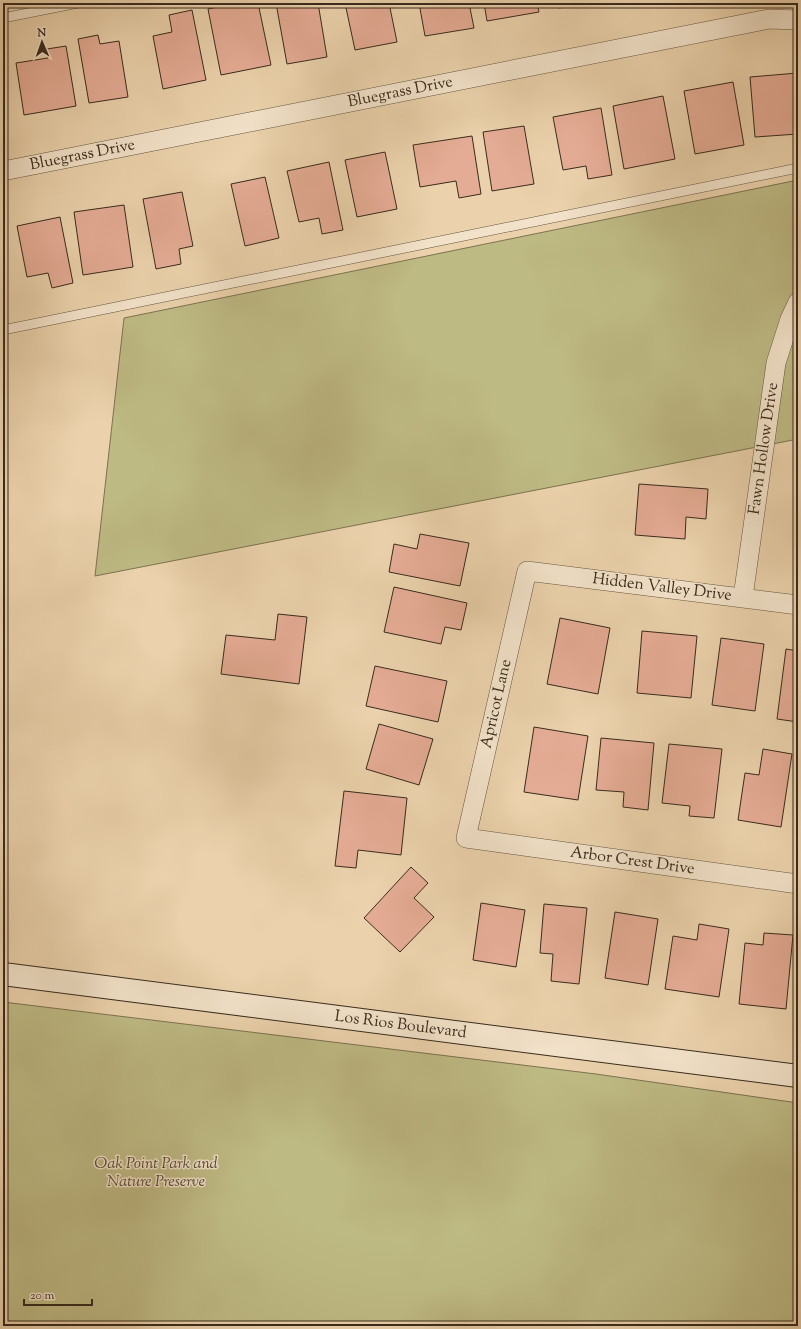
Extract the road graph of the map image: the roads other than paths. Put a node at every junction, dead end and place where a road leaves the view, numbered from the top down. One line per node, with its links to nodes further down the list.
1 (78, 3): 2 (lane)
2 (3, 18)
3 (798, 20): 5 (street, Bluegrass Drive)
4 (798, 168): 7 (lane)
5 (3, 171)
6 (798, 302): 9 (street, Fawn Hollow Drive)
7 (3, 330)
8 (527, 571): 9 (street, Hidden Valley Drive); 11 (street, Apricot Lane)
9 (743, 598): 10 (street, Hidden Valley Drive)
10 (798, 605)
11 (466, 838): 12 (street, Arbor Crest Drive)
12 (798, 884)
13 (3, 974): 14 (street, Los Rios Boulevard)
14 (798, 1076)

